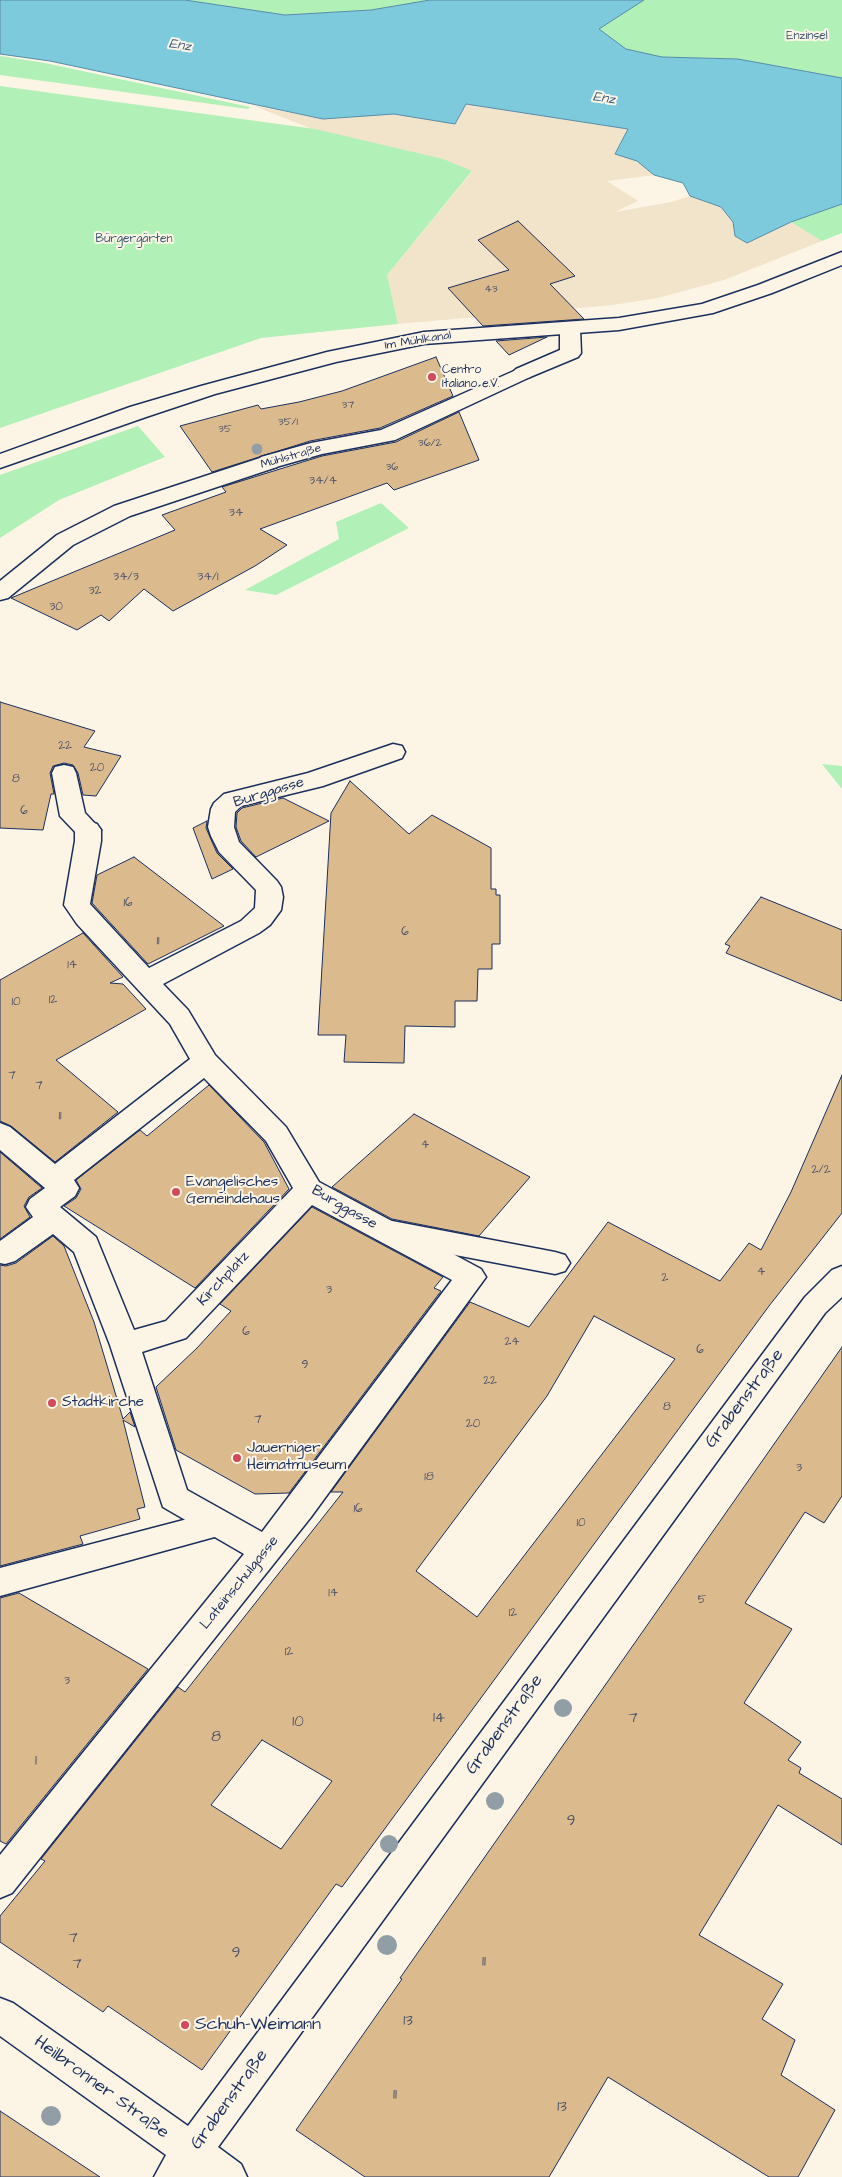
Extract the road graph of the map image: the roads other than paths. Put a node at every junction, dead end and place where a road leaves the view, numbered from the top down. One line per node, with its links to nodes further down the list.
1 (842, 258): 2 (street, Im Mühlkanal)
2 (570, 328): 3 (street, Im Mühlkanal); 4 (street, Mühlstraße)
3 (0, 461)
4 (0, 593)
5 (393, 752): 7 (street, Burggasse)
6 (64, 773): 7 (street, Burggasse)
7 (146, 981): 8 (street, Burggasse)
8 (205, 1062): 10 (street); 11 (street, Burggasse)
9 (0, 1134): 10 (street)
10 (54, 1180): 12 (street)
11 (309, 1190): 13 (street, Burggasse); 18 (street, Kirchplatz)
12 (53, 1218): 14 (street); 18 (street)
13 (383, 1230): 15 (street); 16 (street, Burggasse)
14 (5, 1253)
15 (555, 1263)
16 (470, 1277): 20 (street, Lateinschulgasse)
17 (842, 1278): 24 (street, Grabenstraße)
18 (125, 1345): 19 (street)
19 (218, 1524): 20 (street); 21 (street)
20 (266, 1551): 22 (street, Lateinschulgasse)
21 (0, 1582)
22 (0, 1882)
23 (0, 2015): 24 (street, Heilbronner Straße)
24 (182, 2165): 25 (street, Heilbronner Straße)
25 (228, 2177)

